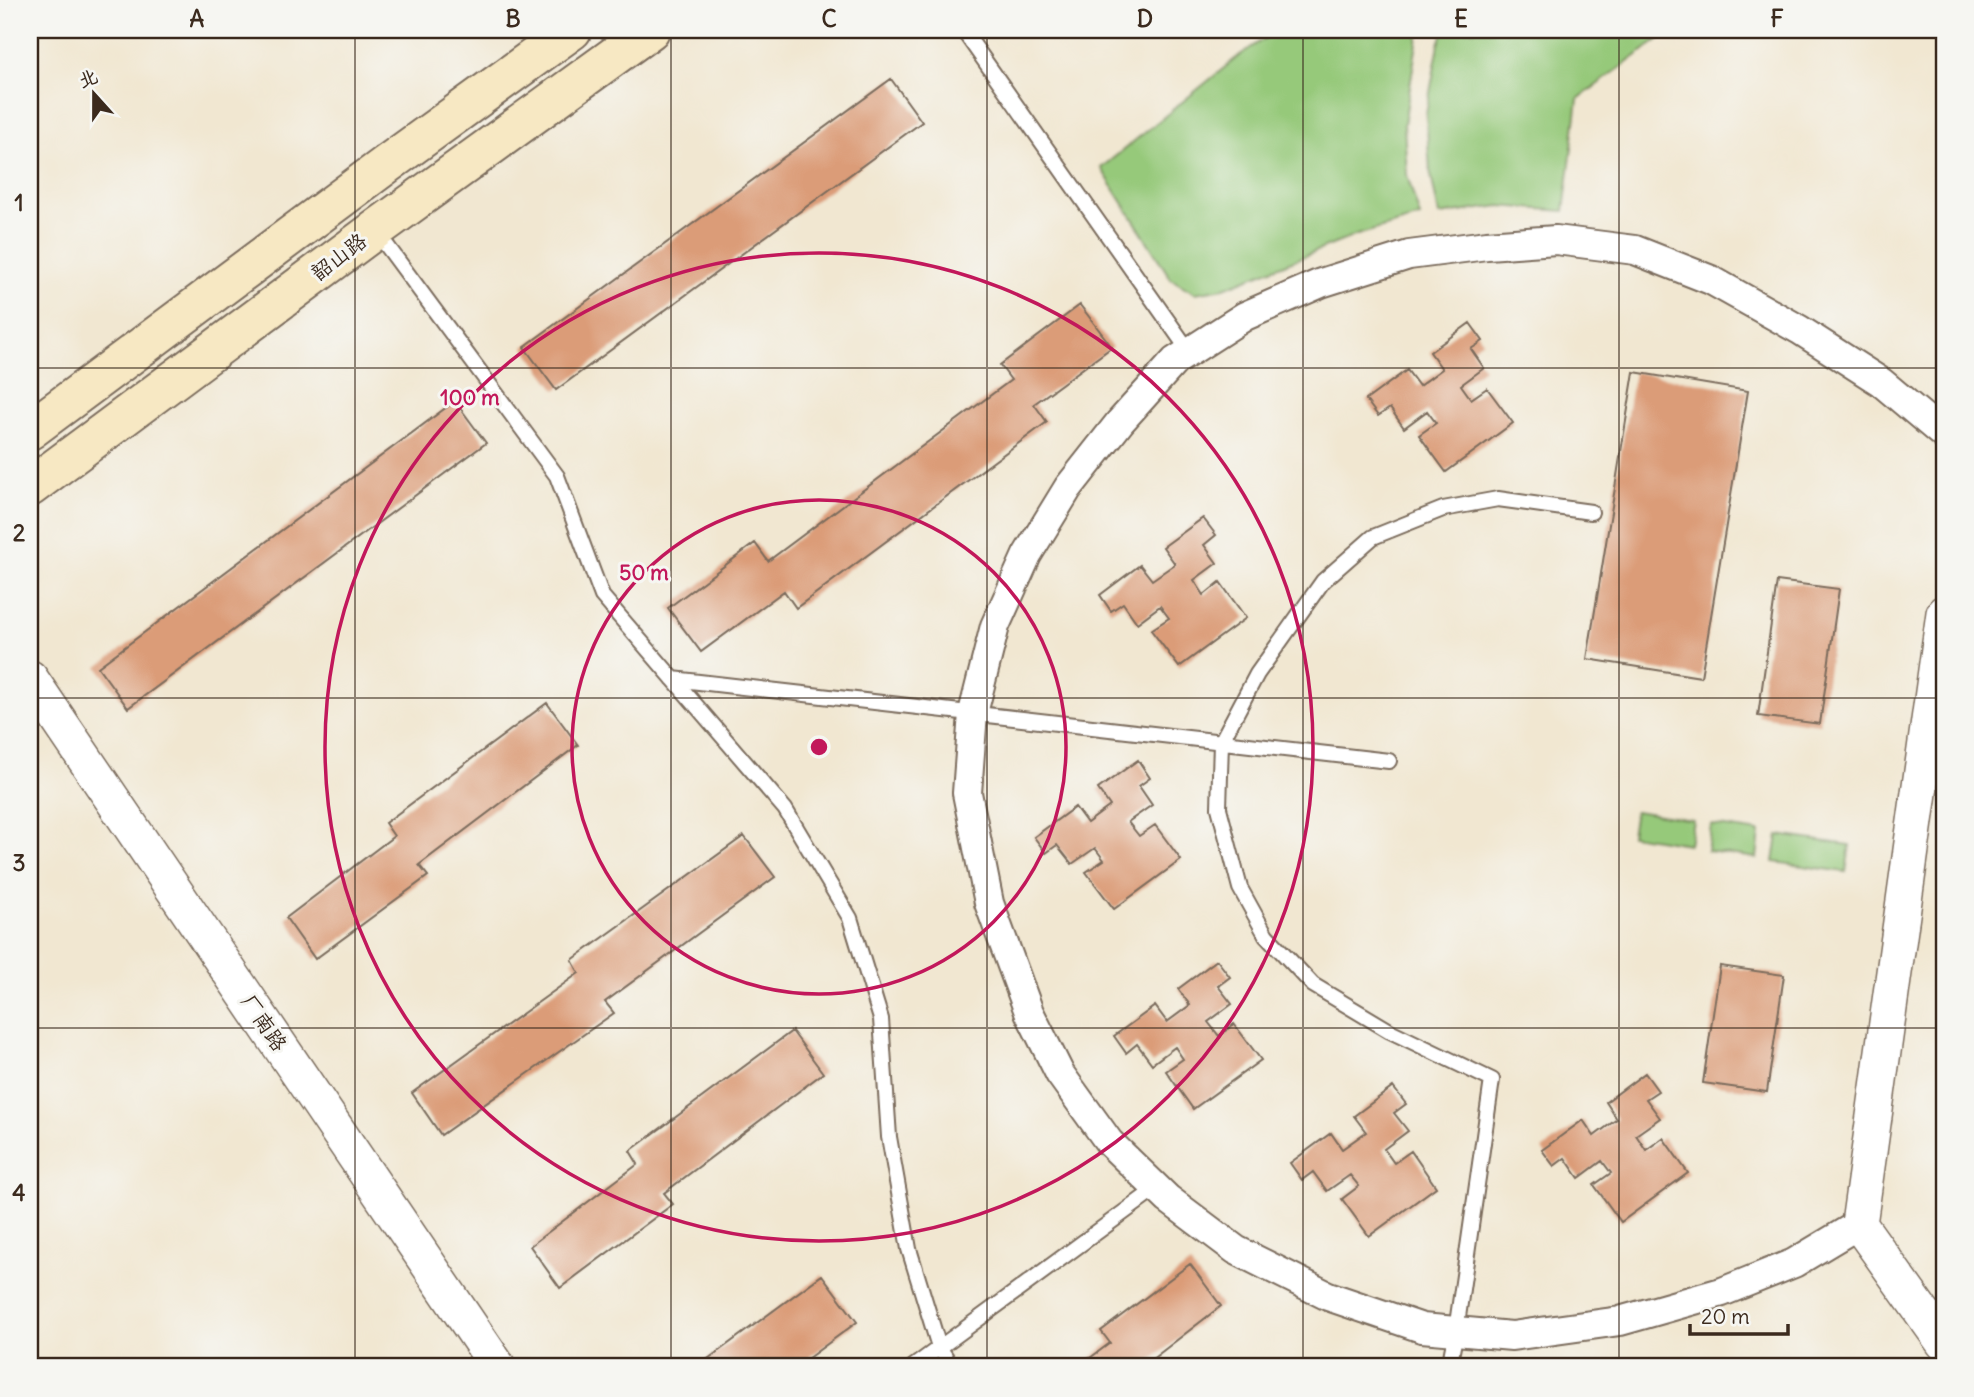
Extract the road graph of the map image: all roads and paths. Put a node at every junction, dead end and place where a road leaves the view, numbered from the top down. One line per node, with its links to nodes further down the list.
1 (572, 30): 6 (main road)
2 (650, 30): 4 (main road, 韶山路)
3 (963, 30): 5 (lane)
4 (375, 230): 8 (main road, 韶山路); 12 (lane)
5 (1189, 351): 7 (street); 13 (street)
6 (30, 430)
7 (1944, 435)
8 (30, 487)
9 (1591, 512): 14 (lane)
10 (1944, 614): 17 (street)
11 (30, 678): 21 (street, 厂南路)
12 (673, 679): 13 (lane); 20 (lane)
13 (973, 713): 14 (lane); 16 (street)
14 (1221, 742): 15 (lane); 18 (lane)
15 (1389, 761)
16 (1157, 1188): 18 (street); 20 (lane)
17 (1859, 1224): 18 (street); 19 (street)
18 (1455, 1331): 24 (lane)
19 (1944, 1343)
20 (939, 1347): 22 (lane); 23 (lane)
21 (498, 1367)
22 (913, 1367)
23 (952, 1367)
24 (1449, 1367)

